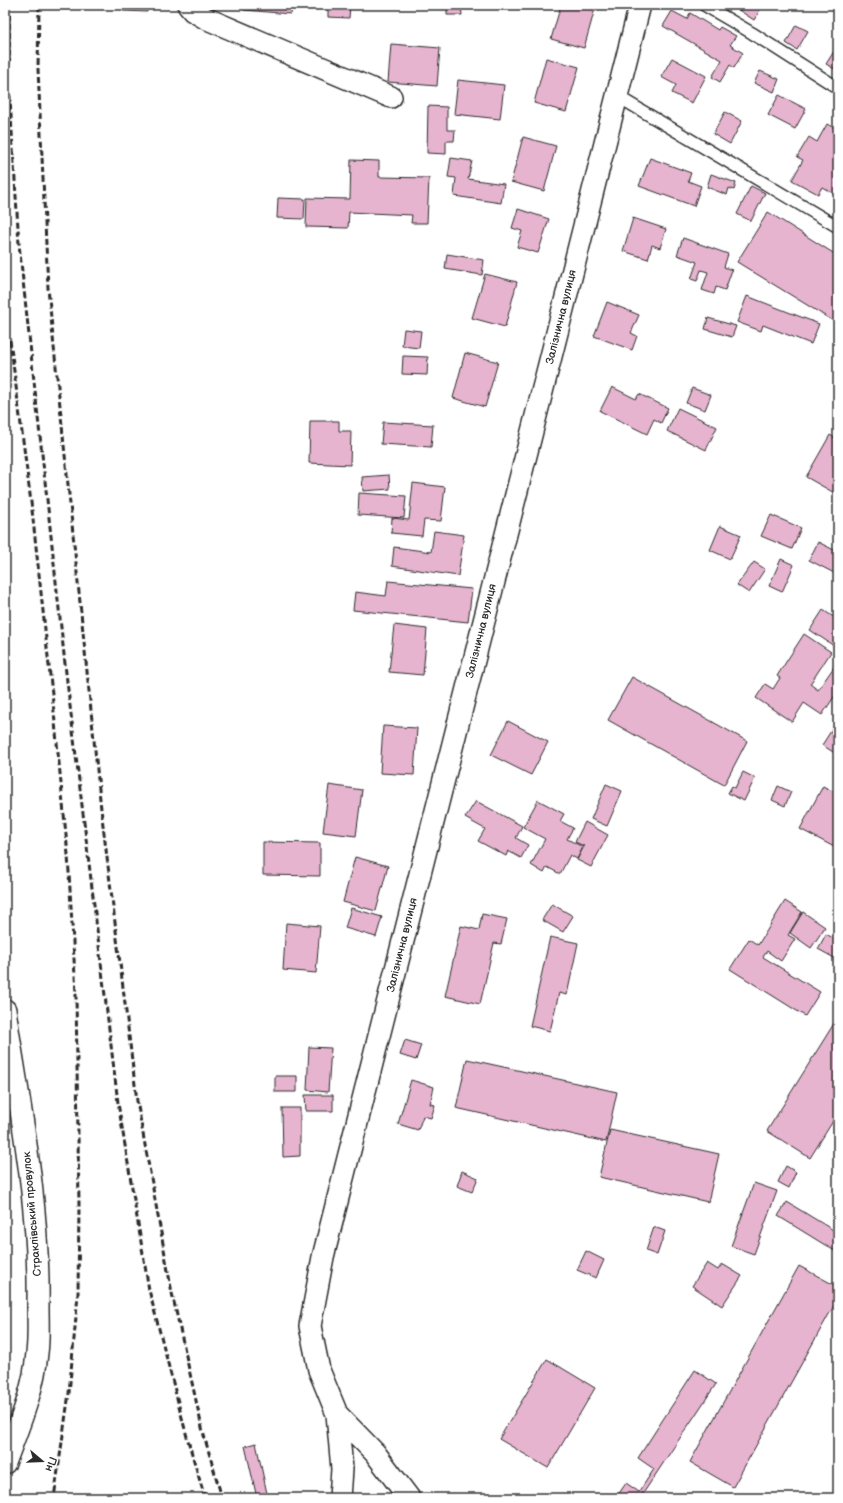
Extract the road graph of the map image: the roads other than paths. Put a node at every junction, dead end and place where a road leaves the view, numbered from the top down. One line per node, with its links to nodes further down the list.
1 (188, 5): 6 (street)
2 (640, 5): 5 (street, Залізнична вулиця)
3 (704, 5): 4 (lane)
4 (838, 88)
5 (617, 96): 7 (lane); 9 (street, Залізнична вулиця)
6 (391, 97)
7 (838, 227)
8 (5, 1010): 10 (street, Страклівський провулок)
9 (337, 1414): 11 (street); 12 (street)
10 (5, 1463)
11 (340, 1498)
12 (410, 1498)

